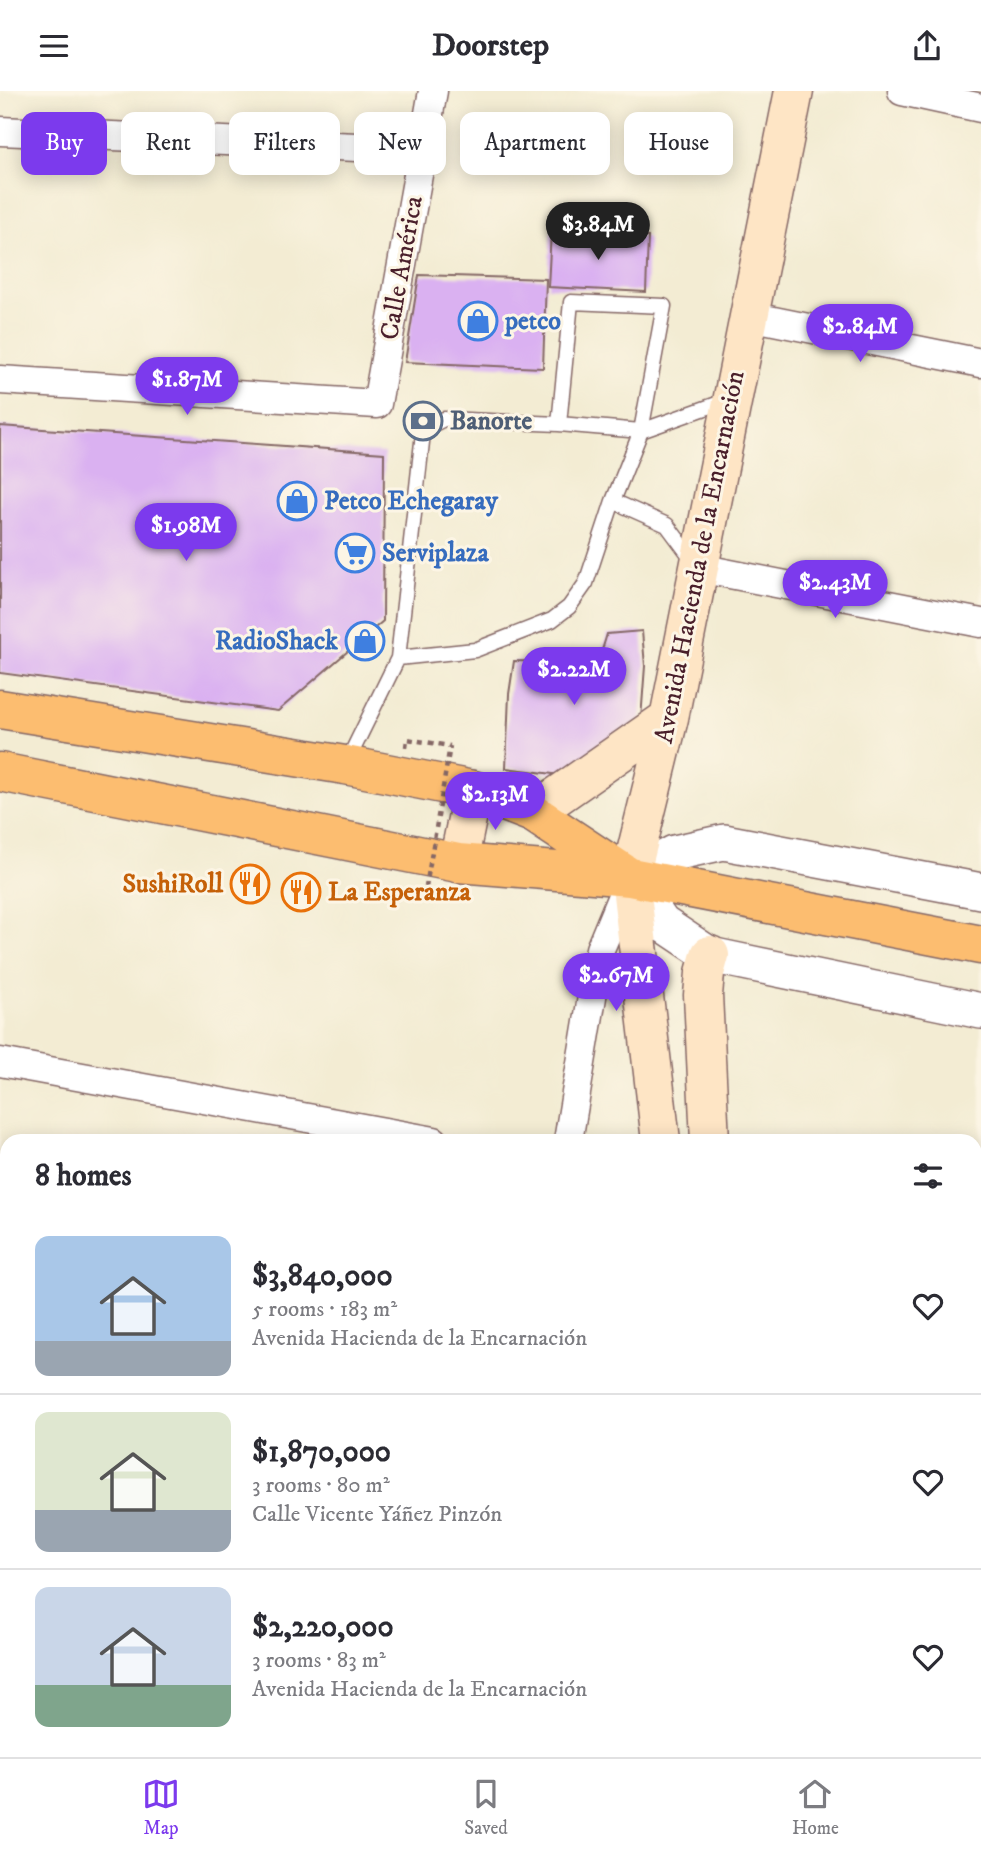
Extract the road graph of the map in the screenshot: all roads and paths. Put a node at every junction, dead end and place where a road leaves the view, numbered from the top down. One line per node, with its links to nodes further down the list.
1 (433, 91): 5 (street, Calle América)
2 (794, 91): 9 (main road, Avenida Hacienda de la Encarnación)
3 (902, 91): 4 (street)
4 (981, 108)
5 (430, 112)
6 (0, 131): 7 (street)
7 (354, 147)
8 (419, 175): 11 (street, Calle América)
9 (749, 316): 10 (street); 12 (main road, Avenida Hacienda de la Encarnación)
10 (981, 363)
11 (0, 380)
12 (733, 398): 14 (lane); 16 (main road, Avenida Hacienda de la Encarnación)
13 (559, 424): 14 (lane); 14 (lane); 18 (lane)
14 (641, 431): 15 (lane)
15 (613, 501): 16 (lane); 18 (lane)
16 (699, 568): 17 (street); 20 (main road, Avenida Hacienda de la Encarnación)
17 (981, 623)
18 (398, 658): 22 (lane)
19 (0, 709): 22 (main road)
20 (669, 718): 25 (main road); 27 (main road, Avenida Hacienda de la Encarnación)
21 (407, 739): 28 (path, bridge)
22 (345, 765): 24 (main road)
23 (0, 772): 26 (main road)
24 (472, 790): 25 (main road); 26 (main road)
25 (533, 813): 27 (main road)
26 (458, 863): 27 (main road)
27 (630, 877): 29 (street); 30 (main road); 31 (street); 35 (street, Avenida Hacienda de la Encarnación); 36 (main road)
28 (426, 887)
29 (981, 891)
30 (981, 945)
31 (710, 955): 32 (street); 37 (main road)
32 (981, 1011)
33 (0, 1062): 34 (street)
34 (396, 1134)
35 (569, 1134)
36 (661, 1134)
37 (710, 1134)

